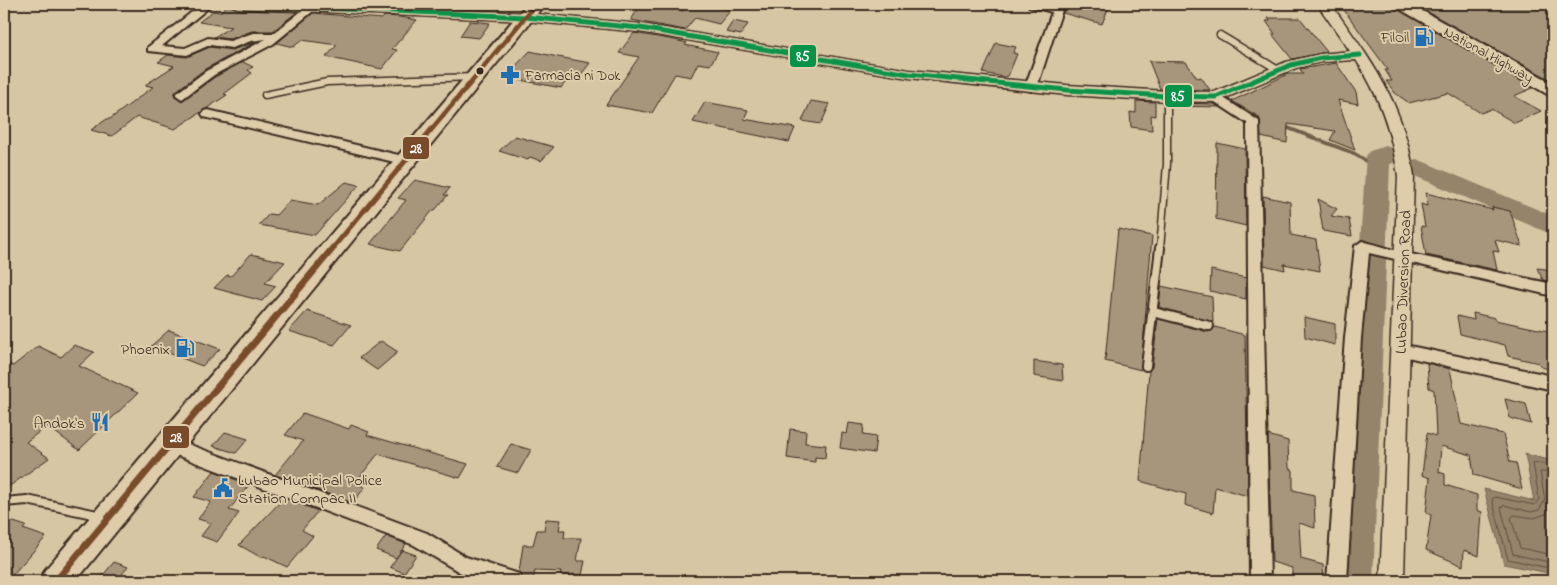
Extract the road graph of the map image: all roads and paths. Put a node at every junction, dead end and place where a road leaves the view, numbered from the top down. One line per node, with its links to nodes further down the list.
1 (208, 4): 10 (street)
2 (239, 4): 6 (street)
3 (1033, 4): 7 (street)
4 (1324, 4): 11 (street, Lubao Diversion Road)
5 (1399, 4): 15 (main road, National Highway)
6 (304, 5): 8 (street); 10 (street)
7 (1058, 7): 14 (street)
8 (530, 10): 13 (highway); 14 (street)
9 (1220, 35): 12 (lane)
10 (277, 36): 16 (street)
11 (1360, 55): 12 (street); 22 (street, Lubao Diversion Road)
12 (1280, 71): 19 (street)
13 (476, 77): 17 (lane); 21 (highway)
14 (1030, 87): 18 (street)
15 (1553, 90)
16 (182, 95)
17 (265, 95)
18 (1167, 96): 19 (street); 24 (lane)
19 (1216, 97): 34 (street)
20 (208, 114): 21 (street)
21 (407, 160): 29 (highway)
22 (1398, 256): 23 (street); 26 (street, Lubao Diversion Road); 35 (street)
23 (1553, 290)
24 (1153, 312): 25 (lane); 27 (lane)
25 (1209, 326)
26 (1400, 350): 28 (street); 36 (street, Lubao Diversion Road)
27 (1146, 366)
28 (1553, 382)
29 (169, 445): 31 (highway); 33 (street)
30 (4, 502): 31 (lane)
31 (109, 517): 32 (highway)
32 (56, 581)
33 (512, 581)
34 (1260, 581)
35 (1337, 581)
36 (1392, 581)

